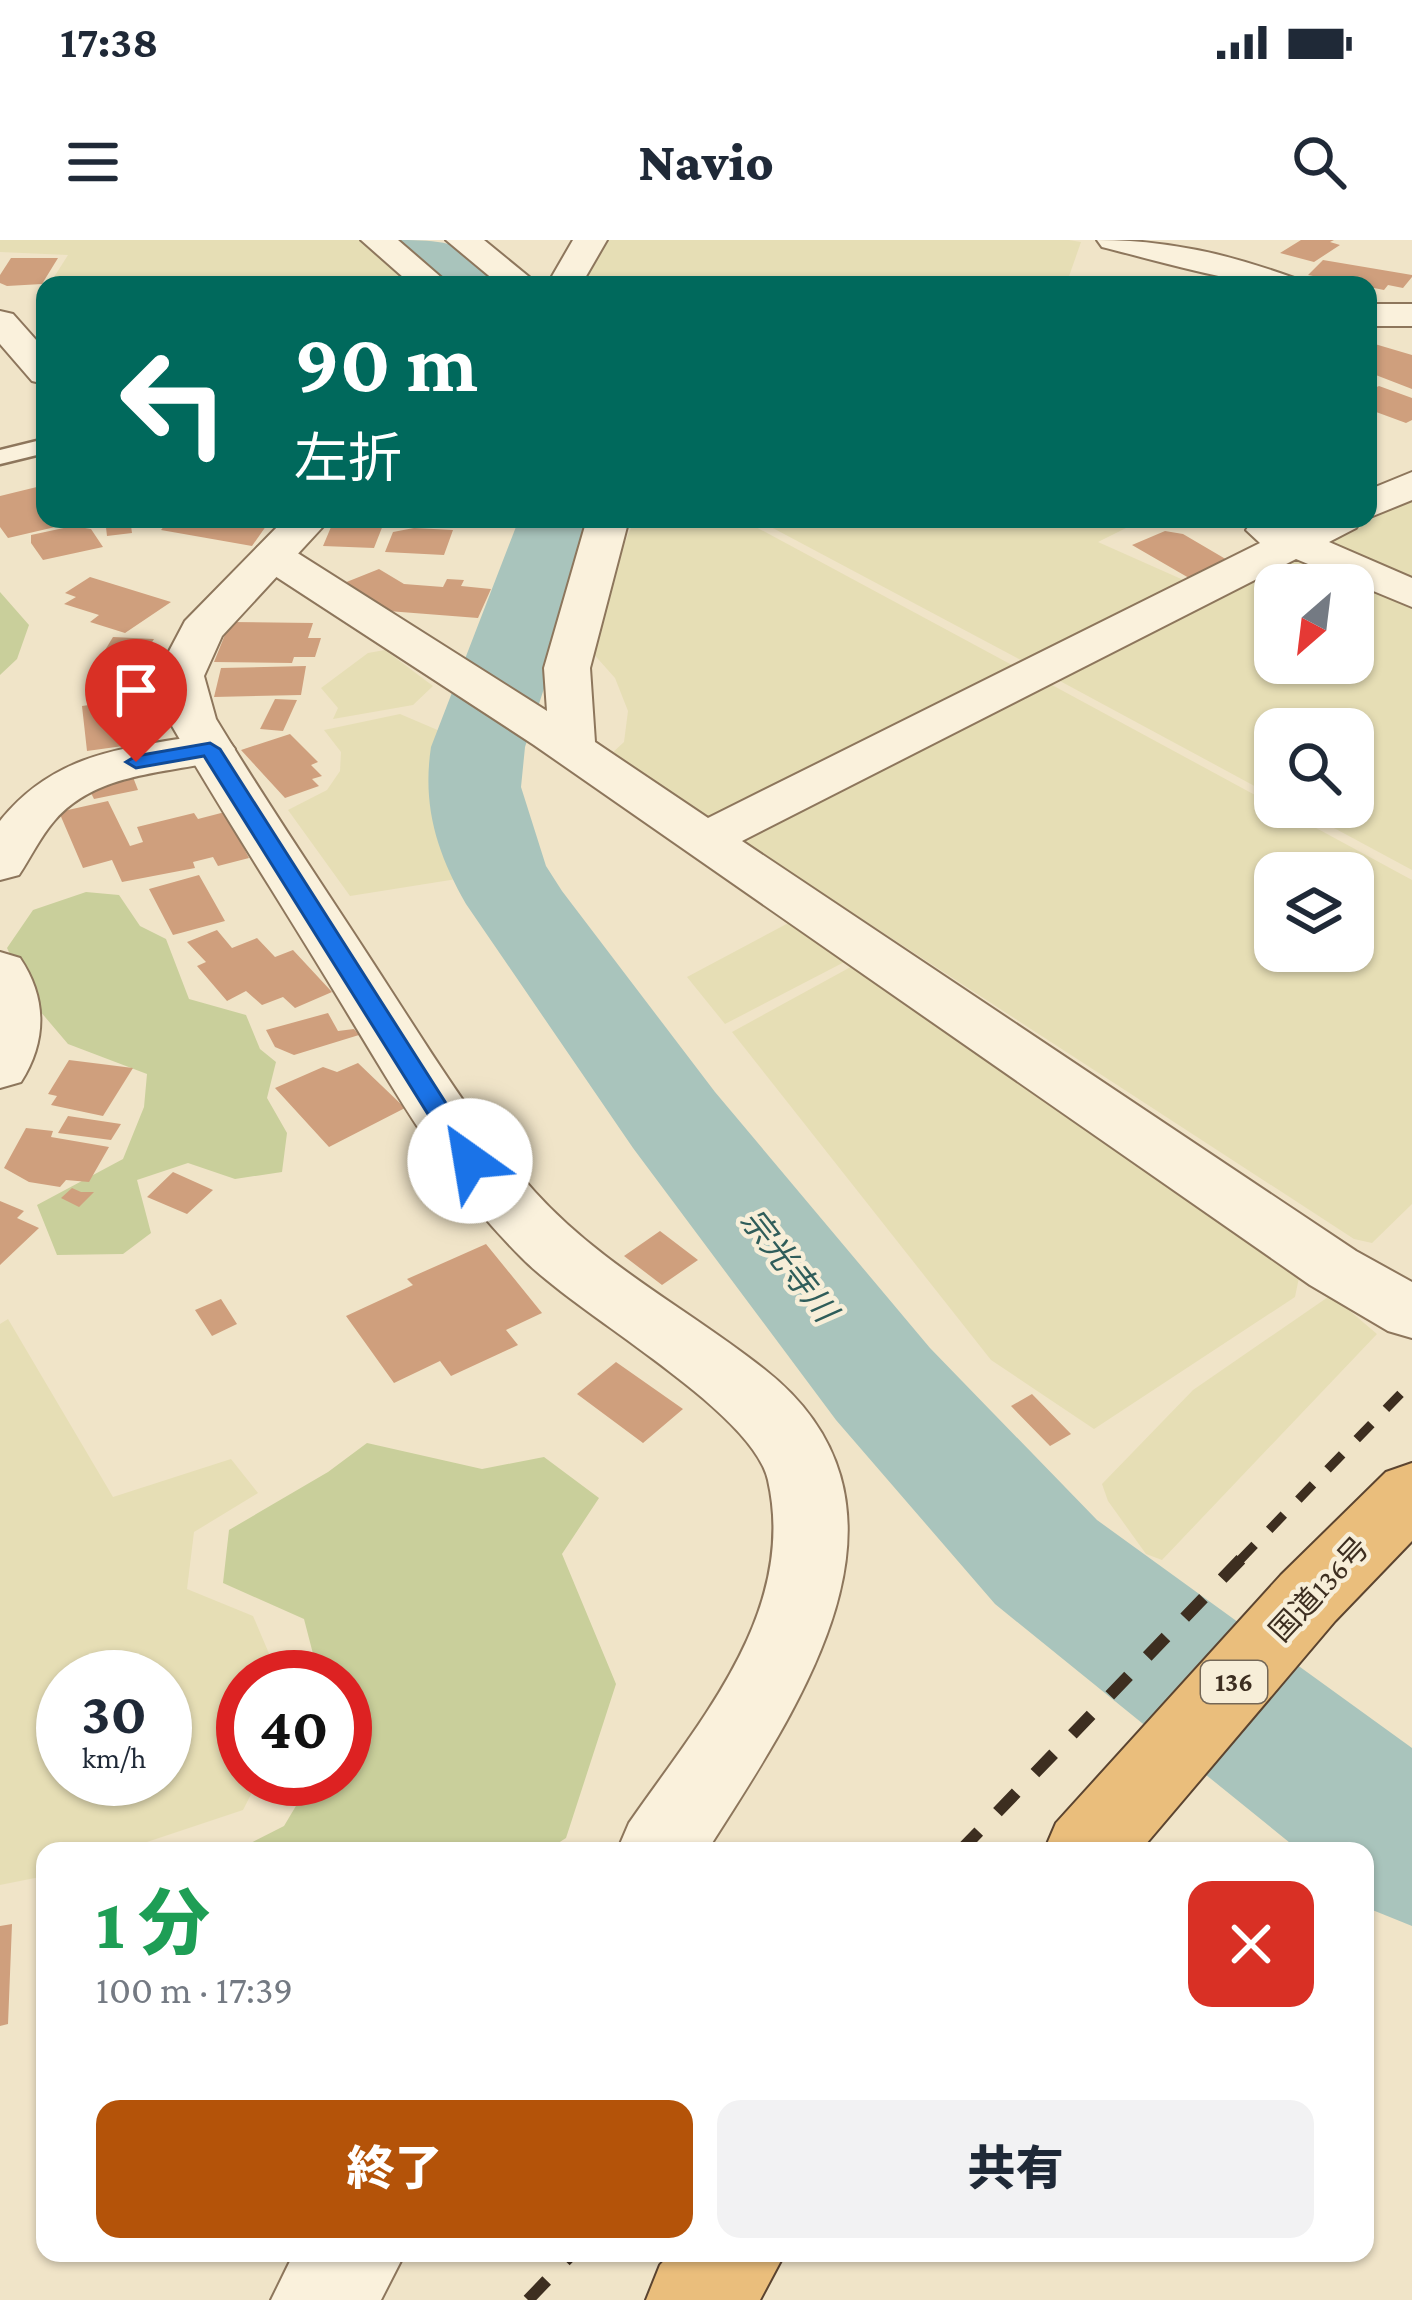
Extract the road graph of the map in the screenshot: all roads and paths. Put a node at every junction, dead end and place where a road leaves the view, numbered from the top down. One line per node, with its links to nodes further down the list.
1 (378, 240): 5 (street)
2 (463, 240): 6 (street)
3 (590, 240): 7 (street)
4 (1103, 248): 8 (street)
5 (422, 276)
6 (509, 276)
7 (569, 276)
8 (1258, 276)
9 (1377, 315): 10 (street)
10 (1412, 315)
11 (0, 322): 12 (street)
12 (24, 360)
13 (36, 448): 14 (lane)
14 (0, 457)
15 (1412, 484): 16 (street)
16 (1377, 502)
17 (606, 528): 23 (street)
18 (1263, 528): 21 (street)
19 (1323, 528): 21 (street)
20 (291, 537): 23 (street); 24 (street)
21 (1295, 542): 22 (street); 25 (street)
22 (1412, 594)
23 (560, 741): 25 (street)
24 (210, 749): 26 (street); 31 (street)
25 (702, 841): 29 (street)
26 (0, 864)
27 (0, 970): 28 (street)
28 (0, 1068)
29 (1412, 1313)
30 (1412, 1492): 32 (highway, 国道136号 / 136)
31 (665, 1842)
32 (1094, 1842)
33 (349, 2262): 35 (street)
34 (728, 2262): 36 (highway)
35 (320, 2300)
36 (695, 2300)

